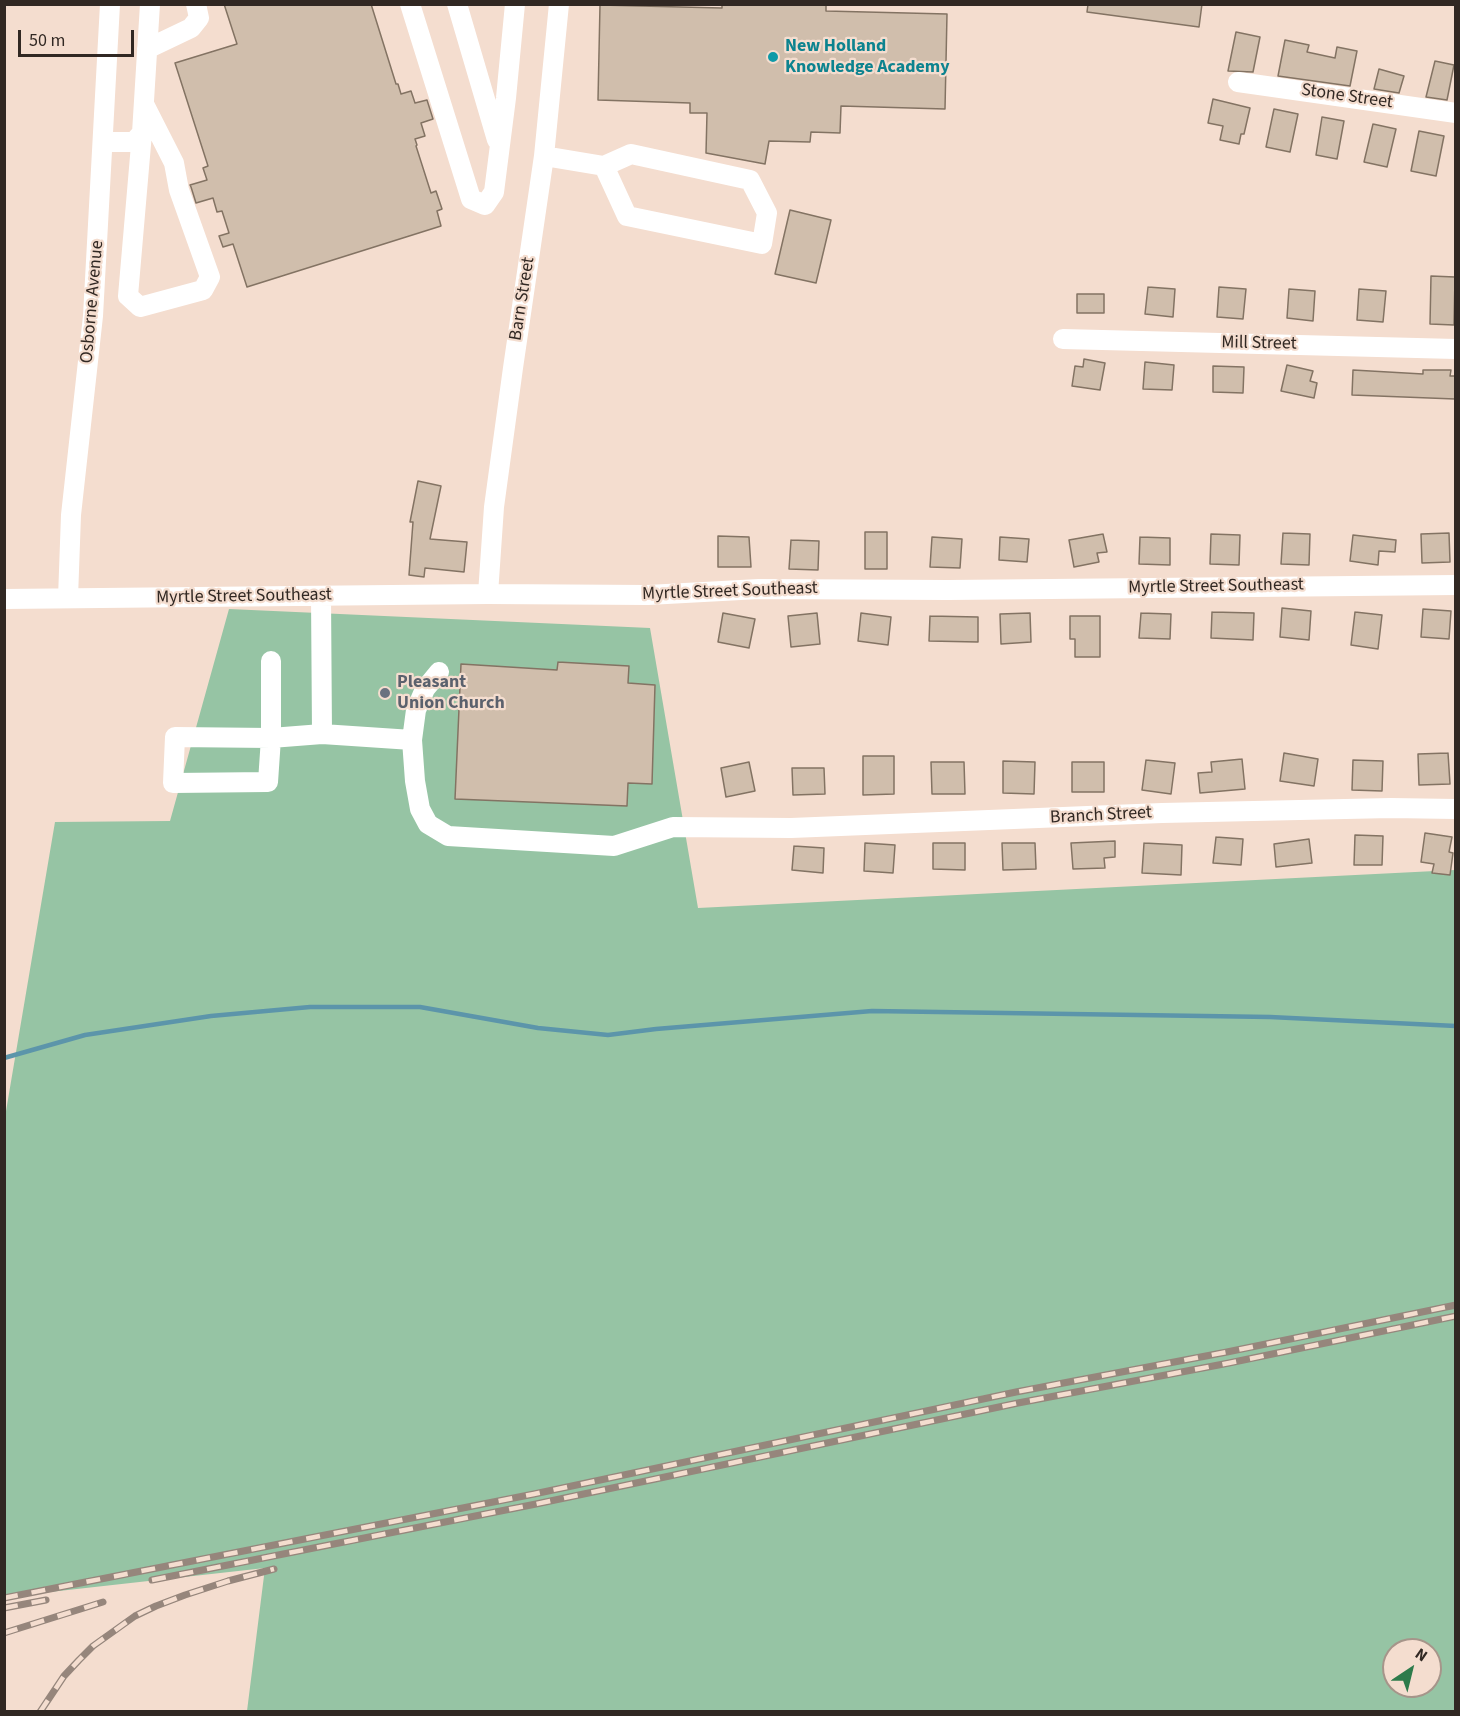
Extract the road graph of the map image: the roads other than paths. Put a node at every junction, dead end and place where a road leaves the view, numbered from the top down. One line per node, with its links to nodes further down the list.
1 (110, 4): 13 (street, Osborne Avenue)
2 (150, 4): 8 (street)
3 (196, 4): 8 (street)
4 (410, 4): 14 (street)
5 (457, 4): 14 (street)
6 (515, 4): 14 (street)
7 (559, 4): 15 (street, Barn Street)
8 (147, 49): 10 (street)
9 (1238, 82): 11 (street, Stone Street)
10 (144, 104): 12 (street); 12 (street)
11 (1455, 113)
12 (142, 133): 13 (street)
13 (104, 142): 23 (street, Osborne Avenue)
14 (500, 148)
15 (544, 156): 16 (street); 20 (street, Barn Street)
16 (604, 166): 16 (street)
17 (1063, 339): 18 (street, Mill Street)
18 (1455, 349)
19 (1455, 585): 20 (street, Myrtle Street Southeast)
20 (488, 594): 21 (street, Myrtle Street Southeast)
21 (321, 596): 23 (street, Myrtle Street Southeast); 26 (street)
22 (4, 598): 23 (street, Myrtle Street Southeast)
23 (68, 598)
24 (271, 661): 27 (street)
25 (439, 672): 28 (street, Branch Street)
26 (322, 734): 27 (street); 28 (street)
27 (271, 738): 27 (street)
28 (412, 740): 29 (street, Branch Street)
29 (1455, 809)

